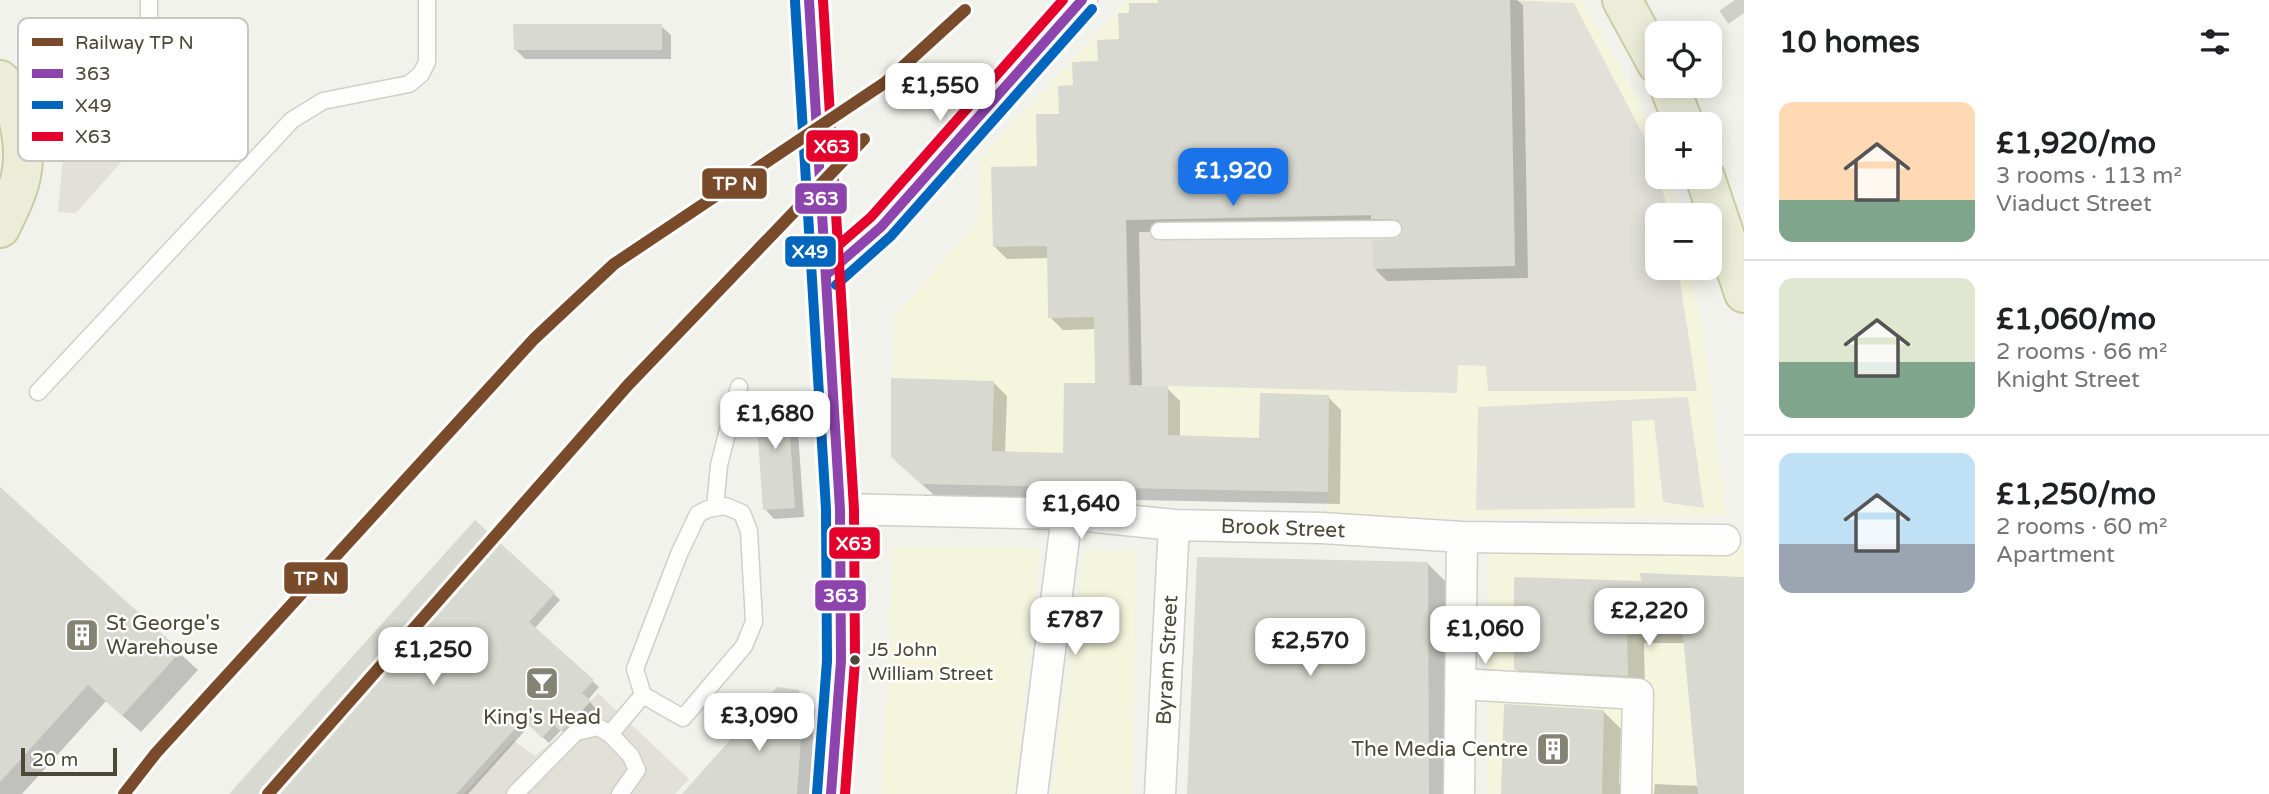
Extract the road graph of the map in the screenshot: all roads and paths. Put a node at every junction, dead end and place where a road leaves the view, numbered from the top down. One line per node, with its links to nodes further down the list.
1 (149, 0): 6 (lane)
2 (426, 0): 18 (lane)
3 (809, 0): 15 (street)
4 (1082, 0): 15 (street)
5 (1622, 0): 7 (highway)
6 (149, 18)
7 (1645, 42)
8 (0, 80): 9 (highway)
9 (18, 123)
10 (21, 161): 12 (highway)
11 (1709, 189): 16 (highway)
12 (0, 228)
13 (1393, 229): 14 (lane)
14 (1159, 231)
15 (827, 275): 20 (street)
16 (1744, 293)
17 (739, 387): 19 (lane)
18 (38, 392)
19 (715, 507): 26 (lane); 26 (lane)
20 (840, 509): 21 (street, Brook Street); 30 (street)
21 (1067, 514): 22 (street, Brook Street); 31 (street)
22 (1174, 525): 23 (street, Brook Street); 32 (street, Byram Street)
23 (1462, 537): 24 (street, Brook Street); 25 (street)
24 (1726, 540)
25 (1460, 684): 33 (street); 34 (street)
26 (643, 695): 27 (lane)
27 (610, 734): 28 (lane); 29 (lane)
28 (515, 794)
29 (620, 794)
30 (831, 794)
31 (1032, 794)
32 (1160, 794)
33 (1459, 794)
34 (1636, 794)

